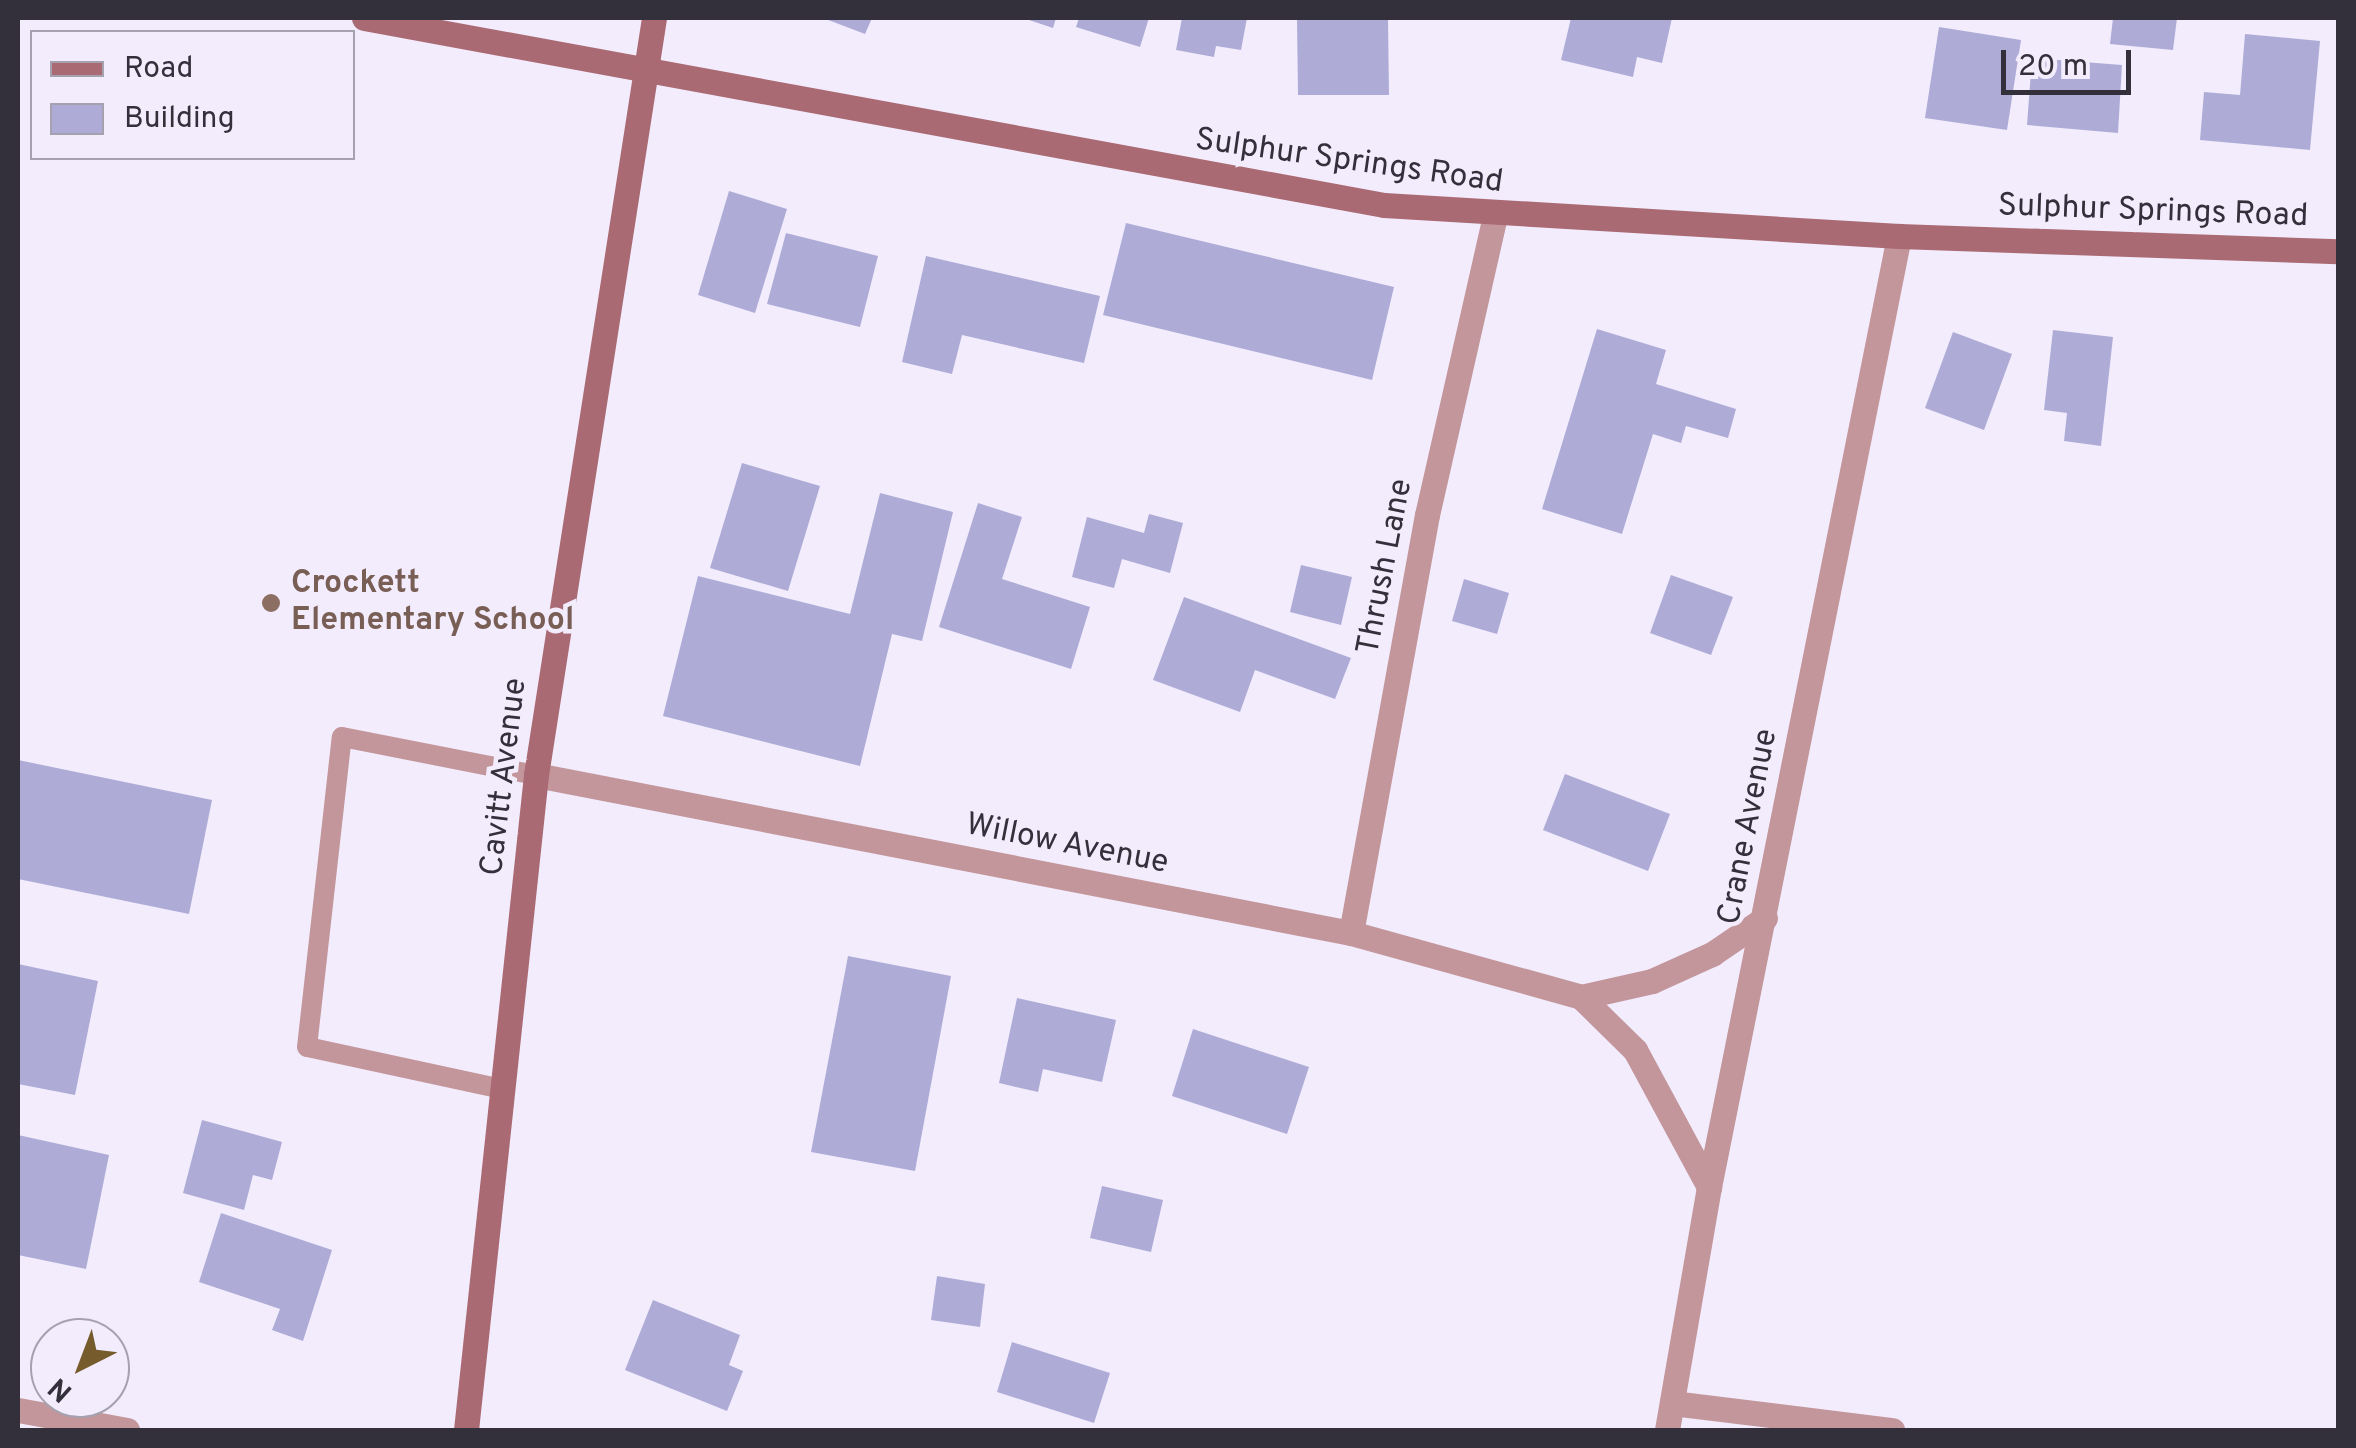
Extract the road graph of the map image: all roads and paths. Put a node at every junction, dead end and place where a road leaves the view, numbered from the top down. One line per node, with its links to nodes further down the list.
1 (364, 18): 3 (street, Sulphur Springs Road)
2 (654, 18): 3 (street, Cavitt Avenue)
3 (642, 65): 4 (street, Sulphur Springs Road); 7 (street, Cavitt Avenue)
4 (1495, 216): 5 (street, Sulphur Springs Road); 9 (street, Thrush Lane)
5 (1899, 236): 6 (street, Sulphur Springs Road); 8 (street, Crane Avenue)
6 (2338, 251)
7 (536, 776): 9 (street, Willow Avenue); 11 (street, Cavitt Avenue); 11 (lane)
8 (1765, 918): 10 (street, Willow Avenue); 12 (street, Crane Avenue)
9 (1351, 933): 10 (street, Willow Avenue)
10 (1580, 998): 12 (street, Willow Avenue)
11 (502, 1089): 16 (street, Cavitt Avenue)
12 (1709, 1187): 13 (street, Crane Avenue)
13 (1672, 1403): 17 (street, Crane Avenue); 18 (street)
14 (18, 1410): 15 (street)
15 (127, 1430)
16 (466, 1430)
17 (1667, 1430)
18 (1892, 1430)

